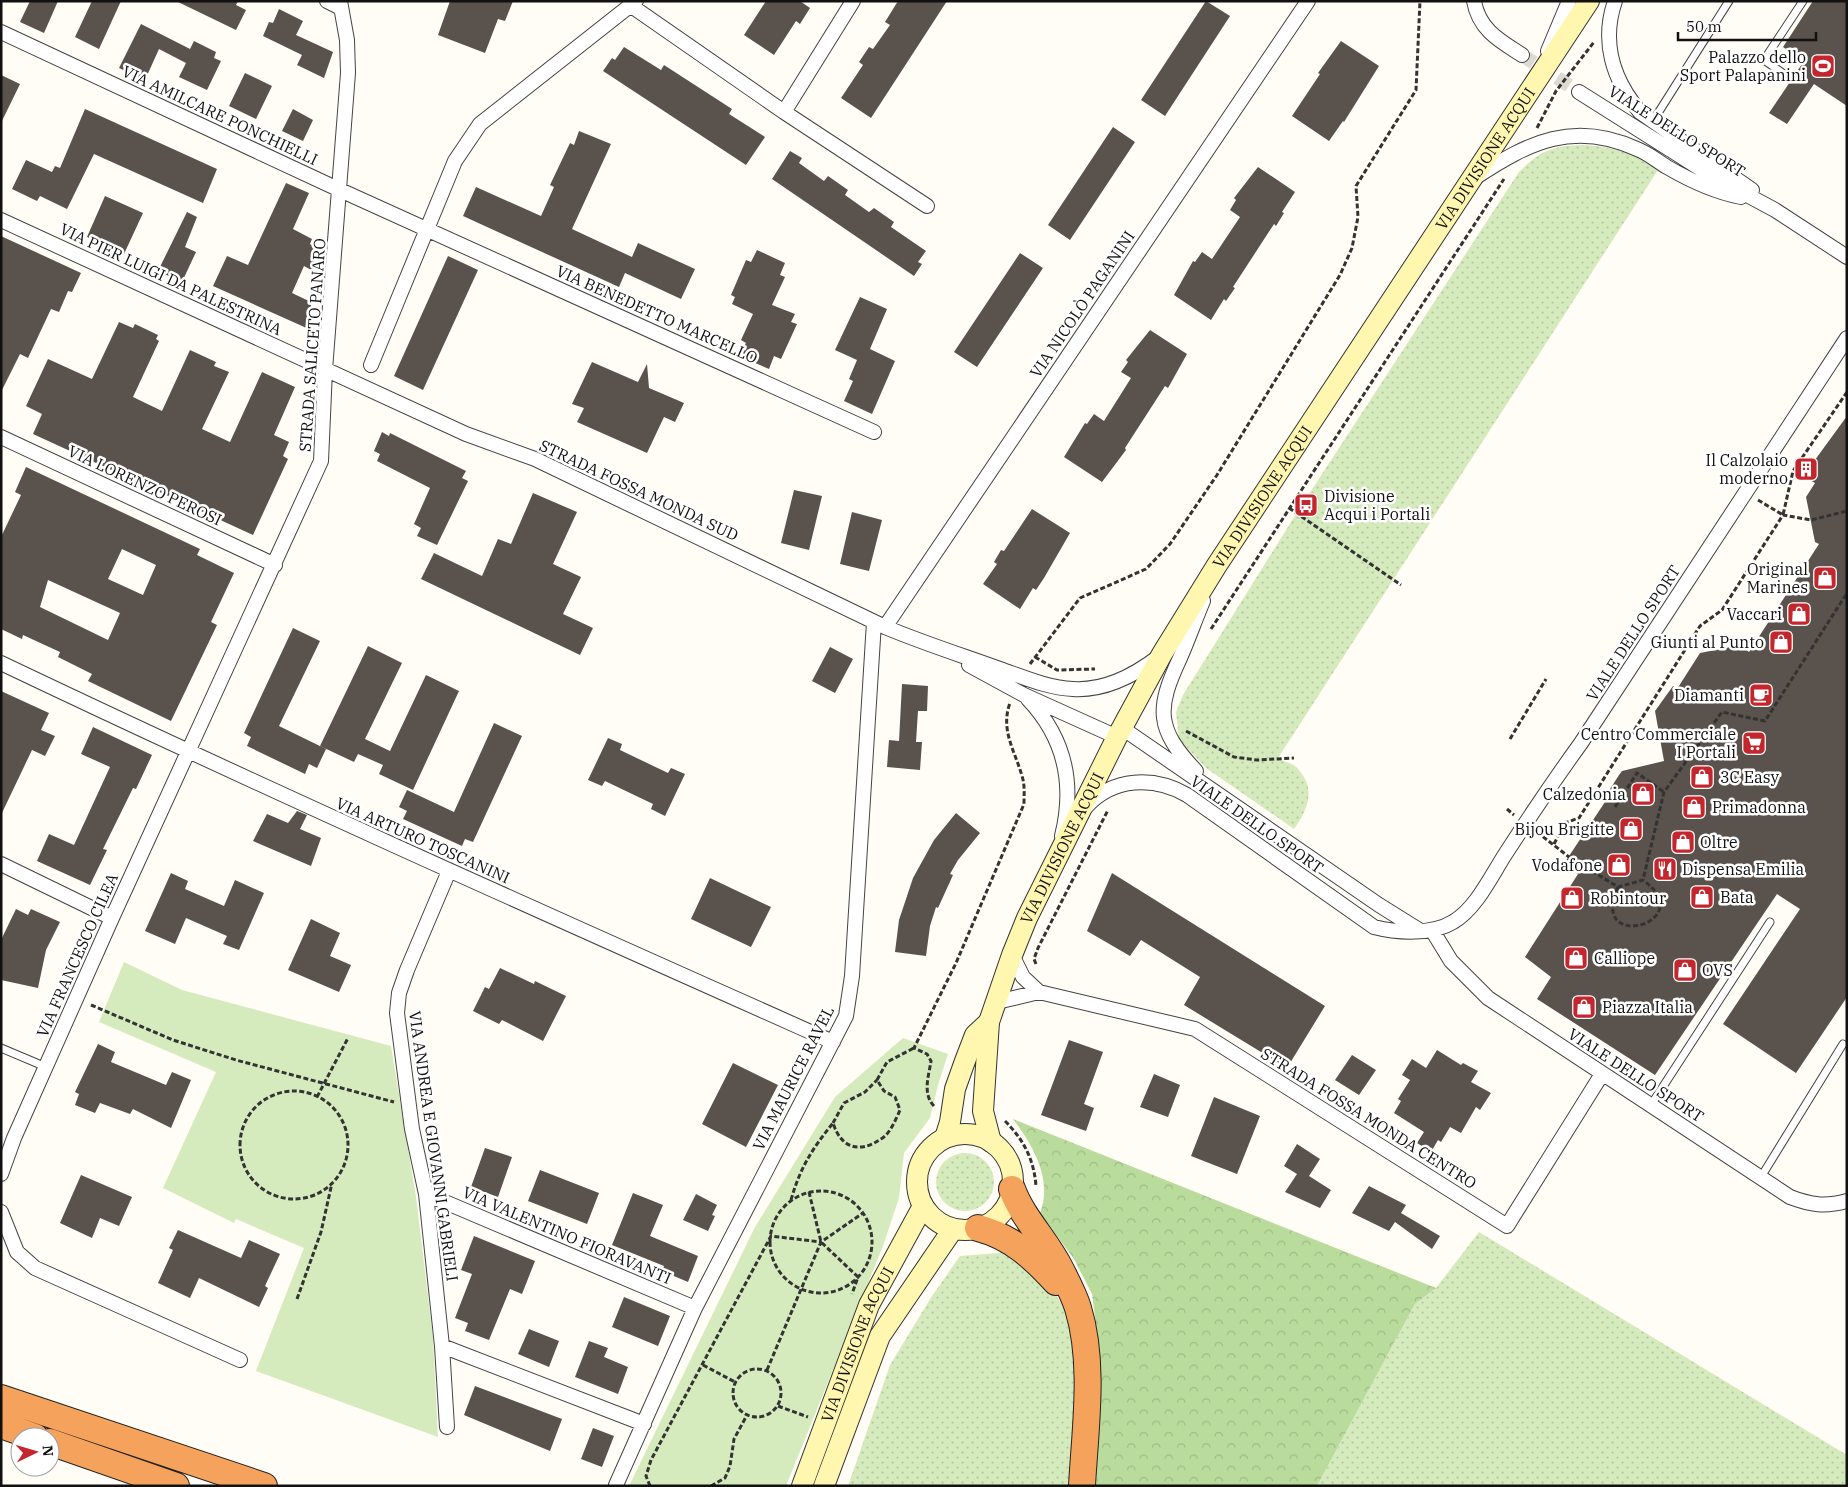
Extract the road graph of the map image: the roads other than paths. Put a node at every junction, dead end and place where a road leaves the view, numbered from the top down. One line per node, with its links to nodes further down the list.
1 (326, 1): 10 (street)
2 (853, 1): 17 (street)
3 (1308, 1): 34 (street, VIA NICOLÒ PAGANINI)
4 (1474, 1): 13 (street)
5 (1569, 1): 15 (street)
6 (1589, 1): 15 (main road, VIA DIVISIONE ACQUI)
7 (1729, 1): 18 (lane)
8 (1803, 1): 14 (lane)
9 (633, 3): 17 (street); 25 (street)
10 (340, 5): 20 (street, STRADA SALICETO PANARO)
11 (1613, 7): 18 (street, VIALE DELLO SPORT)
12 (1, 32): 20 (street, VIA AMILCARE PONCHIELLI)
13 (1522, 55)
14 (1784, 74)
15 (1536, 80): 19 (main road, VIA DIVISIONE ACQUI)
16 (1579, 92): 21 (street, VIALE DELLO SPORT)
17 (784, 112): 22 (street)
18 (1654, 121): 23 (street, VIALE DELLO SPORT)
19 (1469, 182): 21 (street, VIALE DELLO SPORT); 33 (main road, VIA DIVISIONE ACQUI)
20 (340, 190): 25 (street, VIA AMILCARE PONCHIELLI); 29 (street, STRADA SALICETO PANARO)
21 (1757, 200): 23 (street, VIALE DELLO SPORT)
22 (927, 206)
23 (1776, 210): 26 (street, VIALE DELLO SPORT)
24 (1, 220): 29 (street, VIA PIER LUIGI DA PALESTRINA)
25 (426, 228): 28 (street); 30 (street, VIA BENEDETTO MARCELLO)
26 (1847, 257)
27 (1847, 338): 48 (street, VIALE DELLO SPORT)
28 (371, 365)
29 (325, 370): 32 (street, STRADA SALICETO PANARO); 34 (street, STRADA FOSSA MONDA SUD)
30 (874, 432)
31 (1, 437): 32 (street, VIA LORENZO PEROSI)
32 (275, 565): 40 (street, STRADA SALICETO PANARO)
33 (1217, 565): 36 (main road, VIA DIVISIONE ACQUI); 41 (street, VIALE DELLO SPORT)
34 (880, 624): 35 (street, STRADA FOSSA MONDA SUD); 52 (street, VIA MAURICE RAVEL)
35 (936, 648): 36 (street, STRADA FOSSA MONDA SUD); 38 (street, STRADA FOSSA MONDA SUD)
36 (1162, 654): 39 (main road, VIA DIVISIONE ACQUI)
37 (1, 663): 40 (street, VIA ARTURO TOSCANINI)
38 (1020, 692): 39 (street, STRADA FOSSA MONDA SUD); 43 (street)
39 (1119, 733): 41 (street, VIALE DELLO SPORT); 42 (main road, VIA DIVISIONE ACQUI)
40 (188, 752): 45 (street, VIA ARTURO TOSCANINI); 46 (street, VIA FRANCESCO CILEA)
41 (1214, 790): 48 (street, VIALE DELLO SPORT)
42 (1076, 819): 43 (main road, VIA DIVISIONE ACQUI); 48 (street, VIALE DELLO SPORT)
43 (1057, 858): 49 (main road, VIA DIVISIONE ACQUI)
44 (1, 864): 46 (street)
45 (449, 871): 52 (street, VIA ARTURO TOSCANINI); 63 (street, VIA ANDREA E GIOVANNI GABRIELI)
46 (112, 918): 55 (street, VIA FRANCESCO CILEA)
47 (1770, 922): 57 (lane)
48 (1426, 930): 56 (street, VIALE DELLO SPORT)
49 (1012, 955): 50 (street); 51 (main road, VIA DIVISIONE ACQUI)
50 (1039, 992): 51 (street, STRADA FOSSA MONDA CENTRO); 56 (street, STRADA FOSSA MONDA CENTRO)
51 (992, 1013): 58 (main road, VIA DIVISIONE ACQUI); 59 (main road, VIA DIVISIONE ACQUI)
52 (833, 1042): 69 (street, VIA MAURICE RAVEL)
53 (1843, 1044): 61 (lane)
54 (1, 1048): 55 (lane)
55 (46, 1067): 60 (street, VIA FRANCESCO CILEA)
56 (1602, 1074): 57 (street, VIALE DELLO SPORT)
57 (1651, 1105): 61 (street, VIALE DELLO SPORT)
58 (944, 1138): 59 (main road); 65 (main road)
59 (991, 1142): 62 (main road)
60 (1, 1174)
61 (1761, 1177): 64 (street, VIALE DELLO SPORT)
62 (1012, 1189): 67 (main road); 68 (highway)
63 (426, 1194): 69 (street, VIA VALENTINO FIORAVANTI); 70 (street, VIA ANDREA E GIOVANNI GABRIELI)
64 (1847, 1201)
65 (923, 1206): 67 (main road); 79 (main road, VIA DIVISIONE ACQUI)
66 (1, 1212): 71 (street)
67 (966, 1229): 68 (highway); 80 (main road, VIA DIVISIONE ACQUI)
68 (1078, 1307): 81 (highway)
69 (695, 1308): 73 (street, VIA MAURICE RAVEL)
70 (442, 1346): 73 (street); 74 (street, VIA ANDREA E GIOVANNI GABRIELI)
71 (240, 1360)
72 (1, 1398): 78 (highway)
73 (644, 1424): 76 (street, VIA MAURICE RAVEL)
74 (447, 1427)
75 (60, 1445): 77 (highway)
76 (616, 1485)
77 (176, 1486)
78 (264, 1486)
79 (802, 1486)
80 (824, 1486)
81 (1082, 1486)

